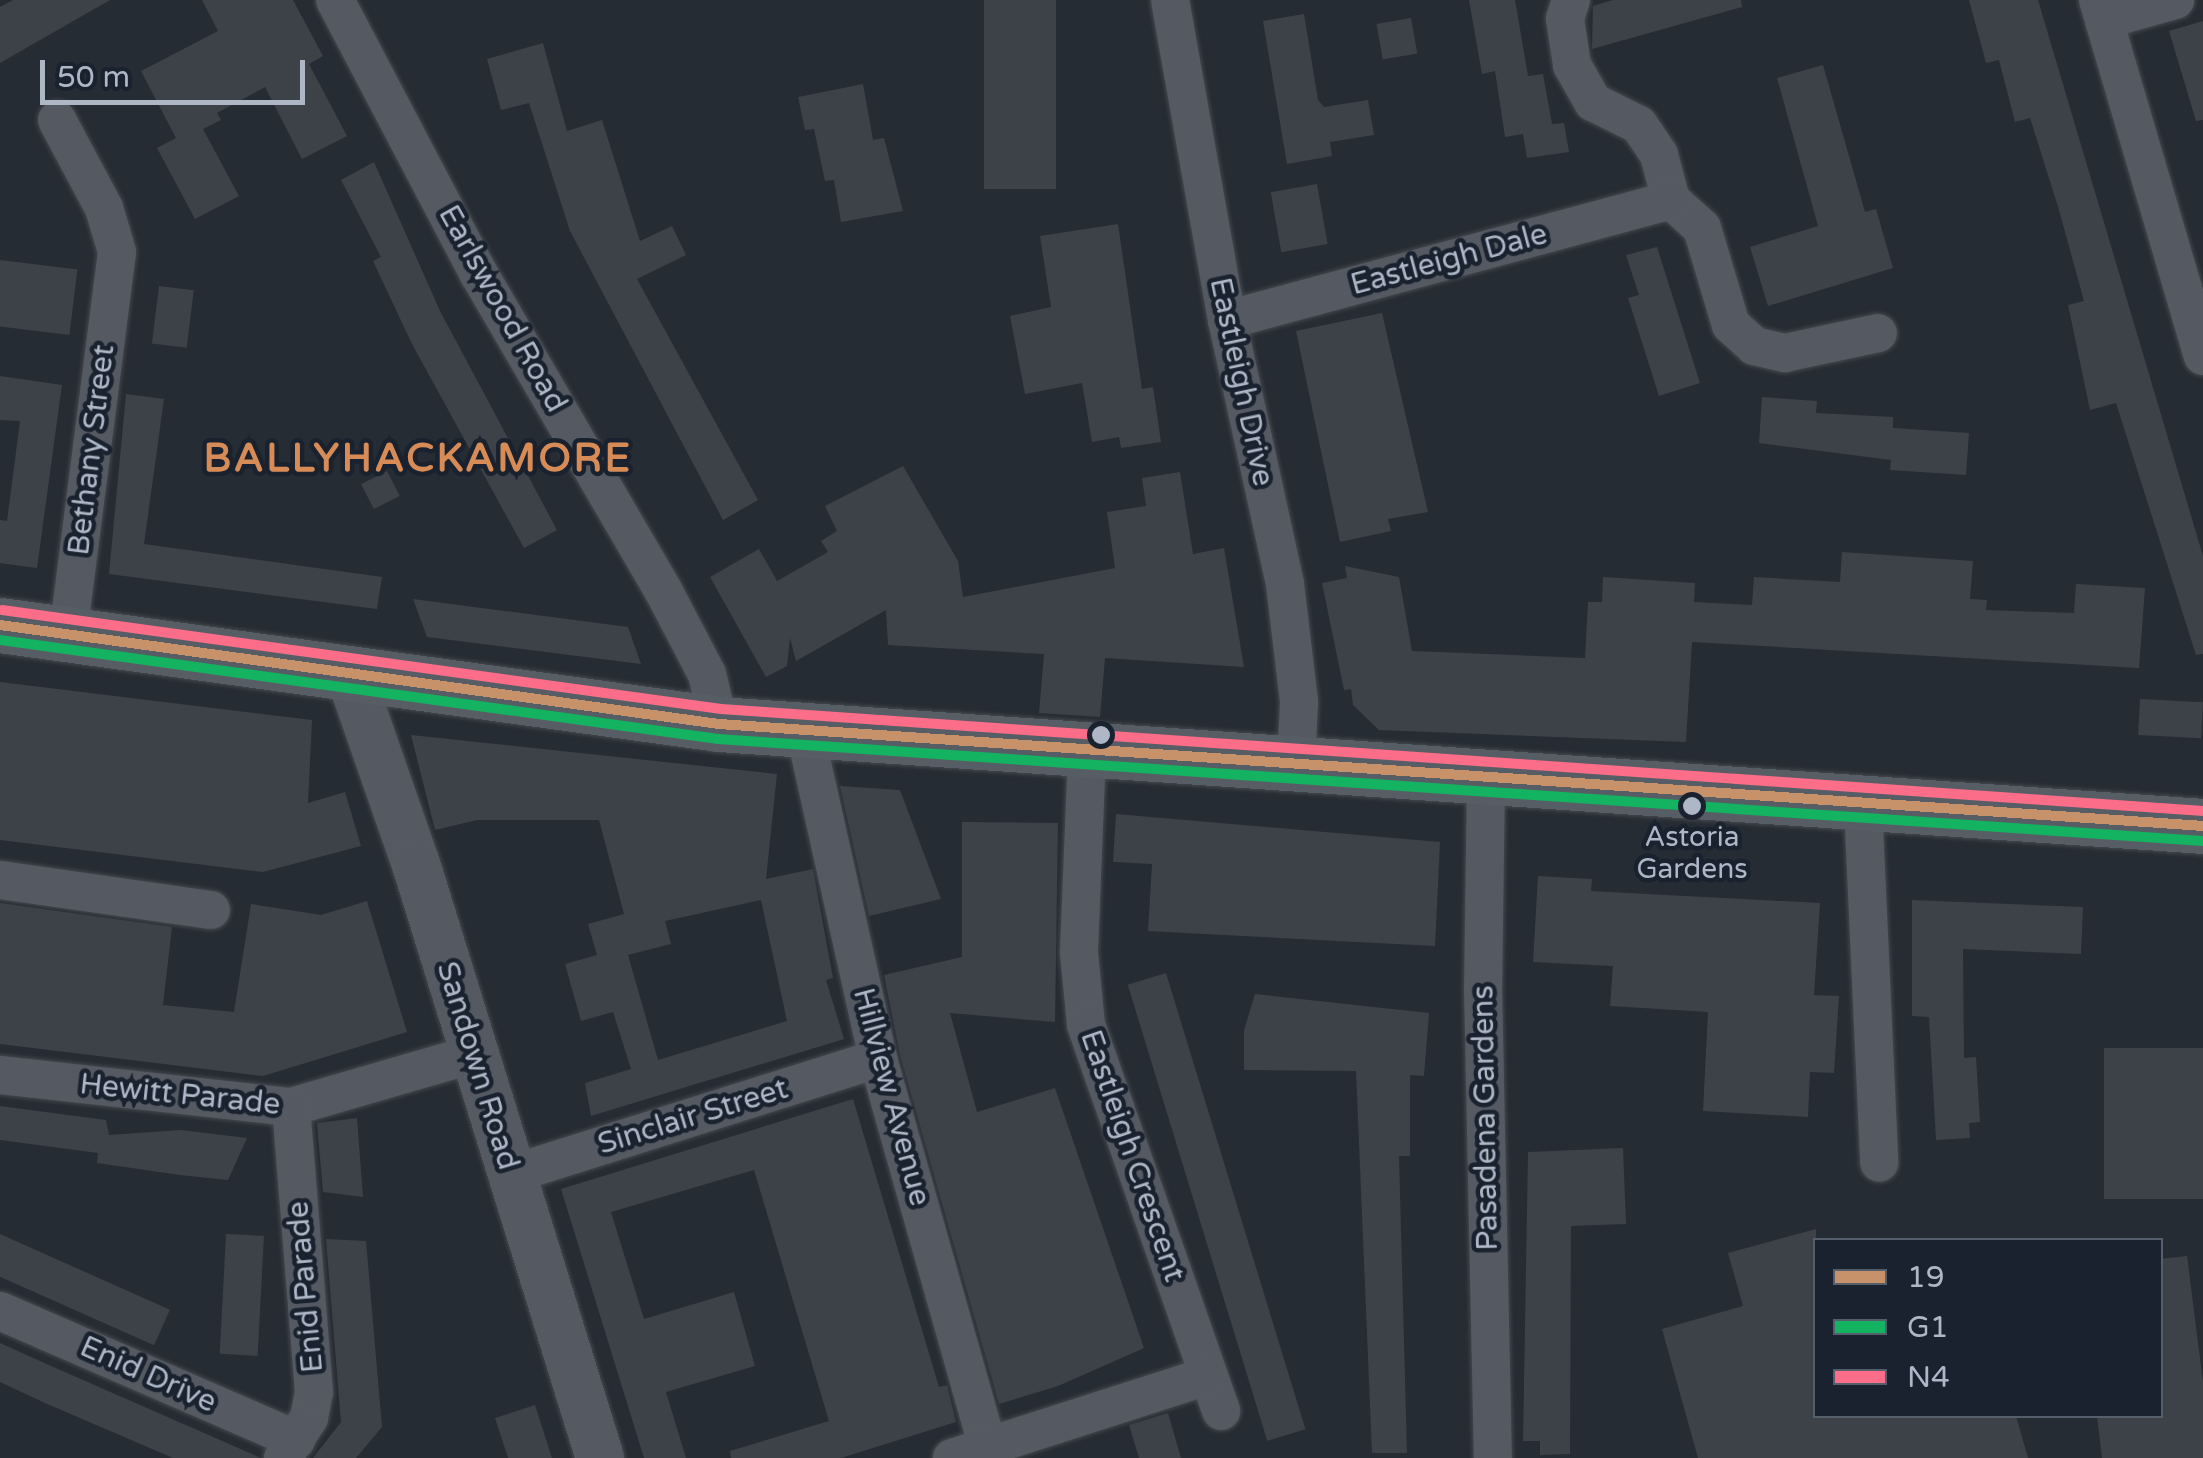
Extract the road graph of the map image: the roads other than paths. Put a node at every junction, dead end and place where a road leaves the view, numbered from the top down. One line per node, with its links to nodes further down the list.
1 (334, 0): 14 (street, Earlswood Road)
2 (1170, 0): 8 (street, Eastleigh Drive)
3 (1571, 0): 7 (street)
4 (2176, 0): 5 (street)
5 (2101, 10): 10 (street)
6 (57, 120): 12 (street, Bethany Street)
7 (1671, 200): 8 (street, Eastleigh Dale); 9 (street)
8 (1227, 320): 17 (street, Eastleigh Drive)
9 (1878, 333)
10 (2203, 356)
11 (0, 625): 12 (main road)
12 (68, 634): 13 (main road)
13 (350, 675): 14 (main road); 23 (street, Sandown Road)
14 (720, 724): 15 (main road)
15 (805, 732): 16 (main road); 24 (street, Hillview Avenue)
16 (1087, 752): 17 (main road); 30 (street, Eastleigh Crescent)
17 (1296, 765): 18 (main road)
18 (1486, 779): 19 (main road); 35 (street, Pasadena Gardens)
19 (1863, 804): 20 (main road); 27 (street)
20 (2203, 826)
21 (0, 880): 22 (street)
22 (211, 910)
23 (474, 1054): 26 (street, Hewitt Parade); 28 (street, Sandown Road)
24 (878, 1058): 28 (street, Sinclair Street); 33 (street, Hillview Avenue)
25 (0, 1074): 26 (street, Hewitt Parade)
26 (291, 1107): 32 (street, Enid Parade)
27 (1879, 1164)
28 (508, 1175): 34 (street, Sandown Road)
29 (0, 1311): 32 (street, Enid Drive)
30 (1207, 1376): 31 (street, Eastleigh Crescent); 33 (street)
31 (1220, 1411)
32 (289, 1449)
33 (976, 1454)
34 (600, 1458)
35 (1493, 1458)

